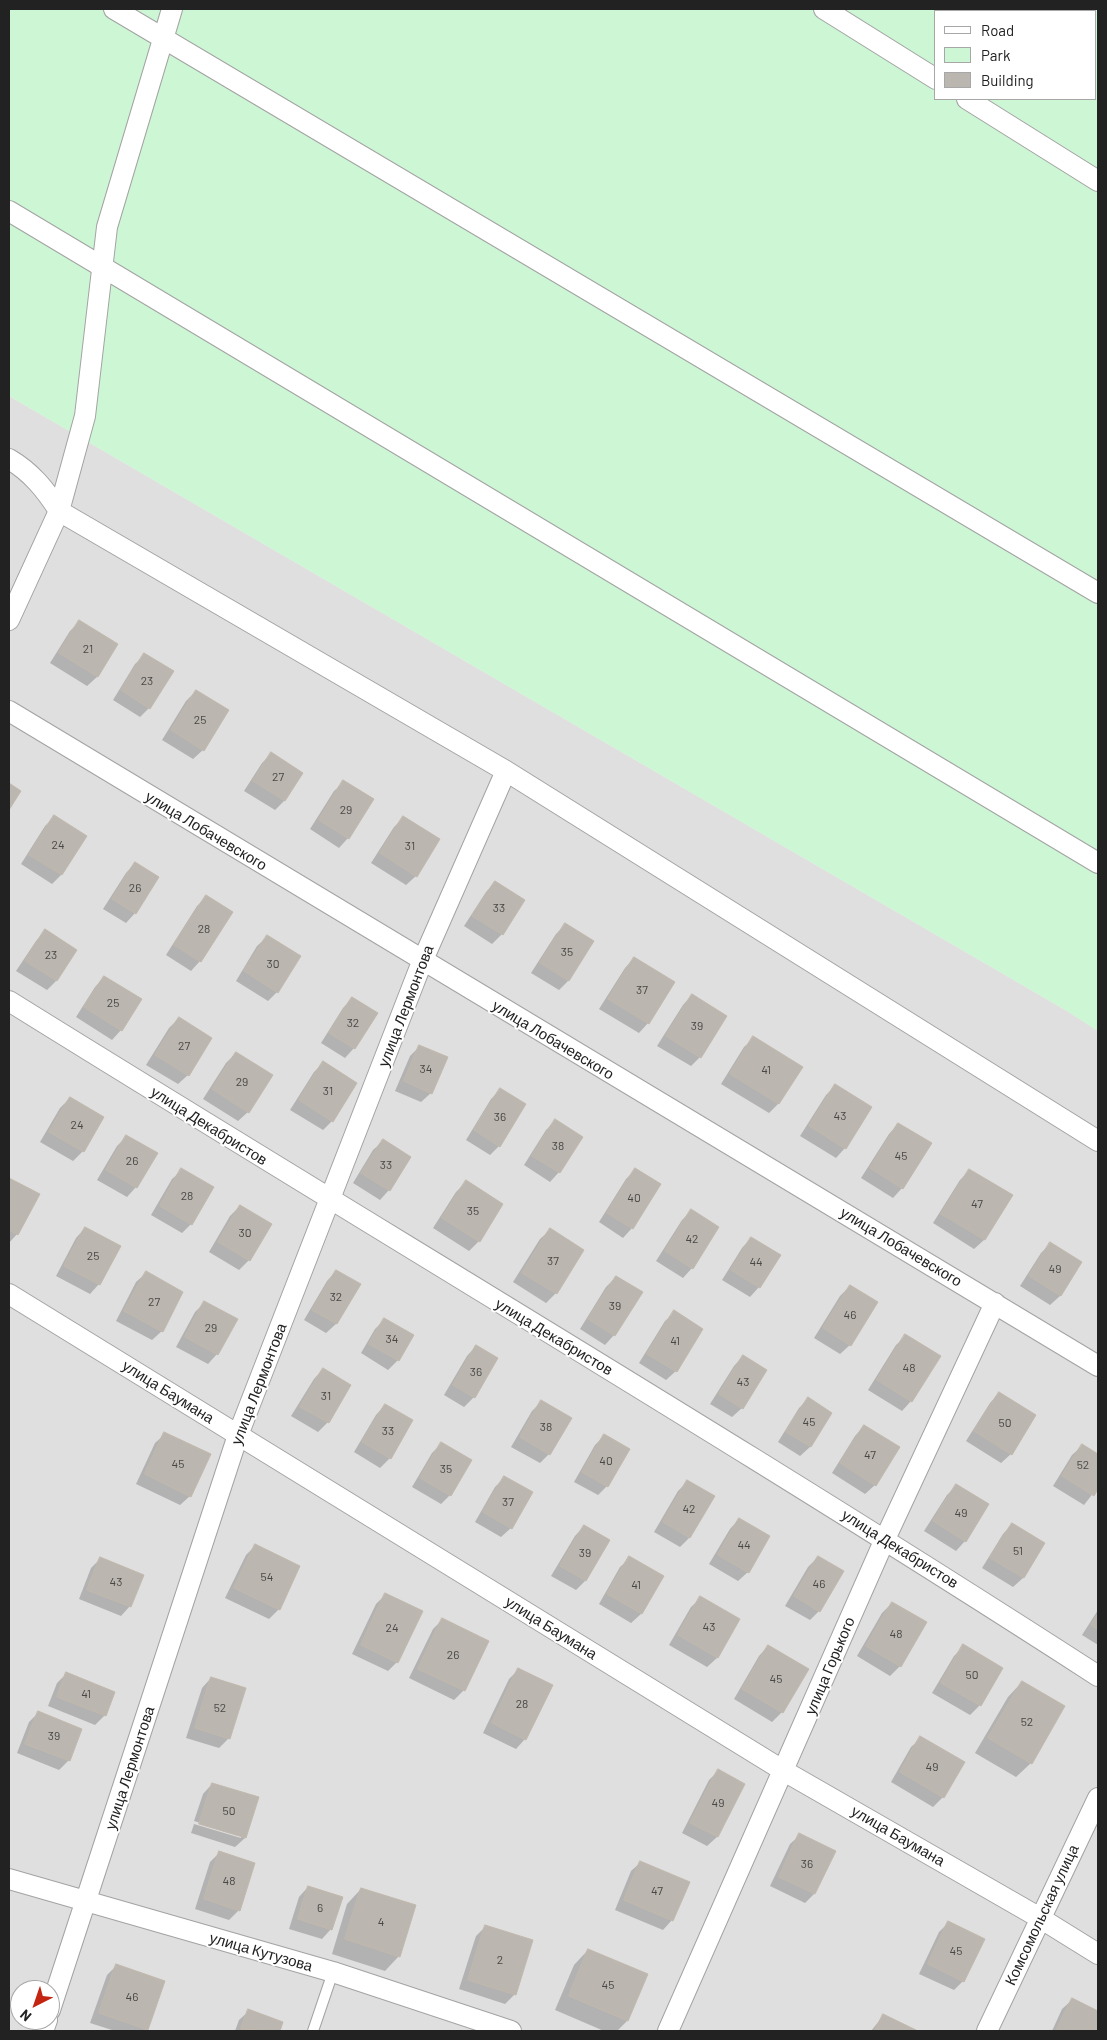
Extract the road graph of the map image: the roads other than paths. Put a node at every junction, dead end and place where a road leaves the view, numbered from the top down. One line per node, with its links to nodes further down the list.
1 (114, 9): 4 (street)
2 (172, 9): 4 (street)
3 (824, 9): 5 (street)
4 (164, 38): 9 (street); 12 (street)
5 (934, 78)
6 (969, 100): 7 (street)
7 (1098, 181)
8 (9, 211): 9 (street)
9 (102, 269): 11 (street); 16 (street)
10 (9, 459): 11 (street)
11 (59, 511): 13 (street); 15 (street)
12 (1098, 593)
13 (9, 620)
14 (9, 712): 17 (street, улица Лобачевского)
15 (506, 771): 17 (street, улица Лермонтова); 19 (street)
16 (1098, 863)
17 (422, 962): 20 (street, улица Лермонтова); 22 (street, улица Лобачевского)
18 (9, 1001): 20 (street, улица Декабристов)
19 (1098, 1141)
20 (330, 1201): 24 (street, улица Лермонтова); 25 (street, улица Декабристов)
21 (9, 1294): 24 (street, улица Баумана)
22 (995, 1303): 23 (street, улица Лобачевского); 25 (street, улица Горького)
23 (1098, 1366)
24 (238, 1435): 27 (street, улица Баумана); 30 (street, улица Лермонтова)
25 (885, 1538): 26 (street, улица Декабристов); 27 (street, улица Горького)
26 (1098, 1676)
27 (784, 1771): 31 (street, улица Баумана); 37 (street, улица Горького)
28 (1098, 1798): 31 (street, Комсомольская улица)
29 (9, 1879): 30 (street, улица Кутузова)
30 (86, 1902): 33 (street, улица Кутузова); 34 (street, улица Лермонтова)
31 (1040, 1918): 32 (street, улица Баумана); 38 (street, Комсомольская улица)
32 (1098, 1954)
33 (333, 1972): 35 (lane); 36 (street, улица Кутузова)
34 (60, 1980)
35 (313, 2031)
36 (511, 2031)
37 (668, 2031)
38 (988, 2031)

